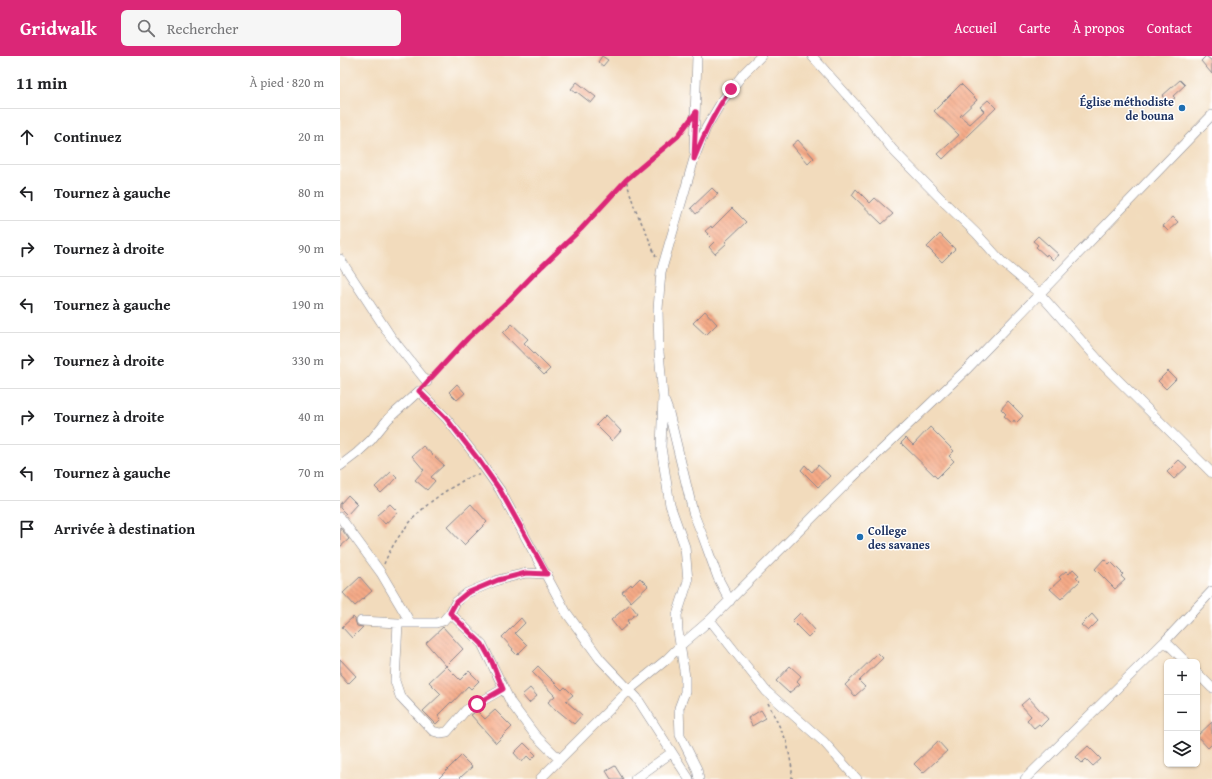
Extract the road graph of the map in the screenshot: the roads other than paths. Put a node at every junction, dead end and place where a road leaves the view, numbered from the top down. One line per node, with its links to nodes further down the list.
1 (697, 56): 5 (street)
2 (761, 56): 5 (street)
3 (812, 56): 7 (street)
4 (1212, 115): 7 (street)
5 (694, 159): 9 (street)
6 (340, 259): 8 (street)
7 (1040, 294): 11 (street); 15 (street)
8 (427, 382)
9 (663, 397): 15 (street); 22 (street)
10 (340, 466): 13 (street)
11 (1212, 473)
12 (340, 517): 19 (street)
13 (547, 574): 16 (street); 27 (street)
14 (1212, 591): 21 (street)
15 (730, 601): 17 (street)
16 (450, 613): 19 (street); 26 (street)
17 (710, 620): 22 (street); 34 (street)
18 (361, 621): 20 (street)
19 (410, 622): 20 (street)
20 (398, 623): 26 (street)
21 (1165, 641): 23 (street); 35 (street)
22 (681, 645): 27 (street); 33 (street)
23 (1183, 659)
24 (1200, 676): 25 (street)
25 (1212, 688)
26 (503, 689): 29 (street)
27 (629, 690): 28 (street); 29 (street)
28 (671, 753): 31 (street); 32 (street)
29 (559, 759): 30 (street)
30 (540, 779)
31 (635, 779)
32 (689, 779)
33 (699, 779)
34 (856, 779)
35 (1025, 779)

